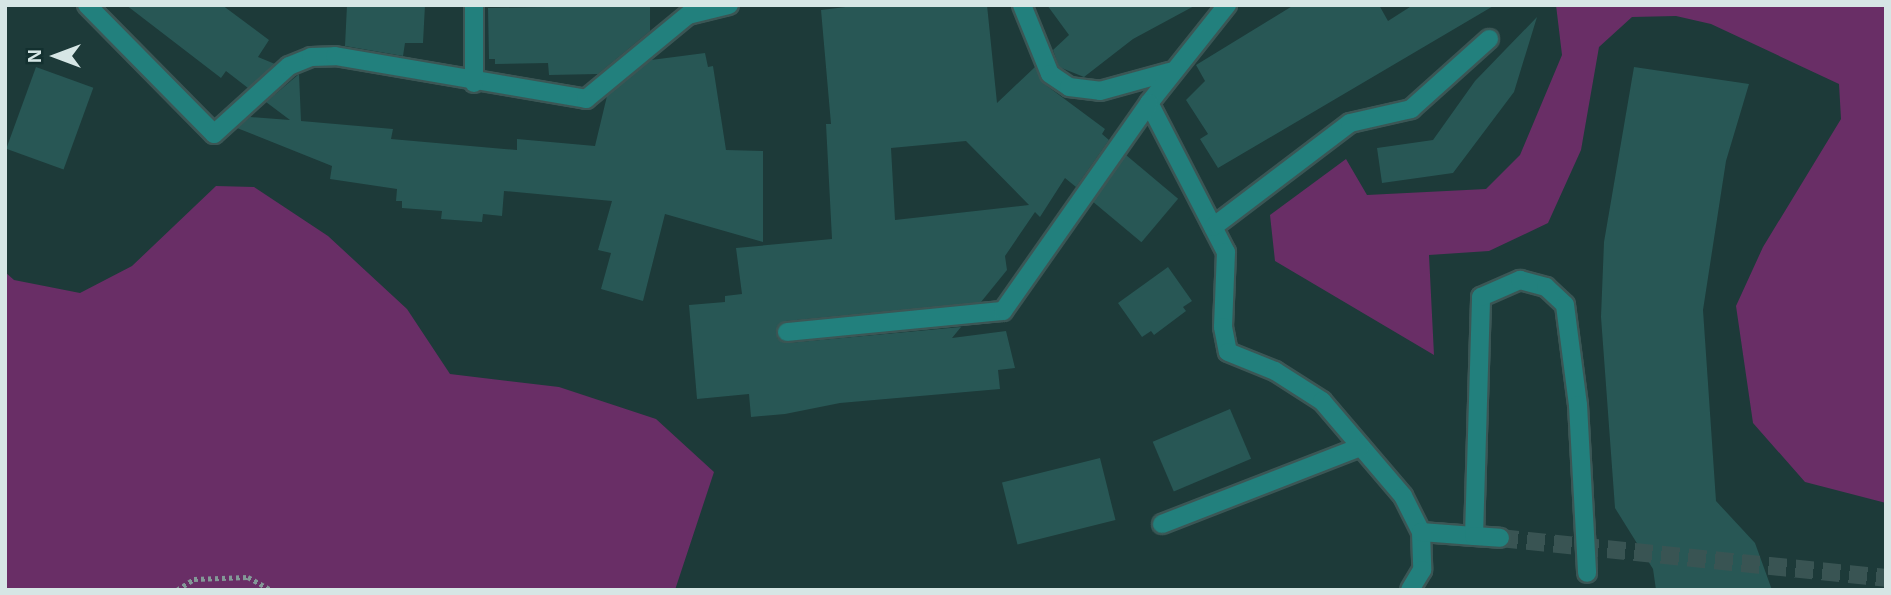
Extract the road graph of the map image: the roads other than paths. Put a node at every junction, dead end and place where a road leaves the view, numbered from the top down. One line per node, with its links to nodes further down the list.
1 (87, 5): 8 (street)
2 (474, 5): 8 (street)
3 (729, 5): 8 (street)
4 (1022, 5): 7 (street)
5 (1227, 5): 7 (street)
6 (1489, 39): 10 (street)
7 (1169, 72): 9 (street)
8 (474, 83)
9 (1149, 103): 10 (street); 11 (street)
10 (1213, 227): 12 (street)
11 (787, 332)
12 (1361, 447): 13 (street); 14 (street)
13 (1163, 524)
14 (1421, 532): 15 (street); 18 (street)
15 (1474, 536): 16 (street); 17 (street)
16 (1500, 538)
17 (1587, 573)
18 (1410, 590)

